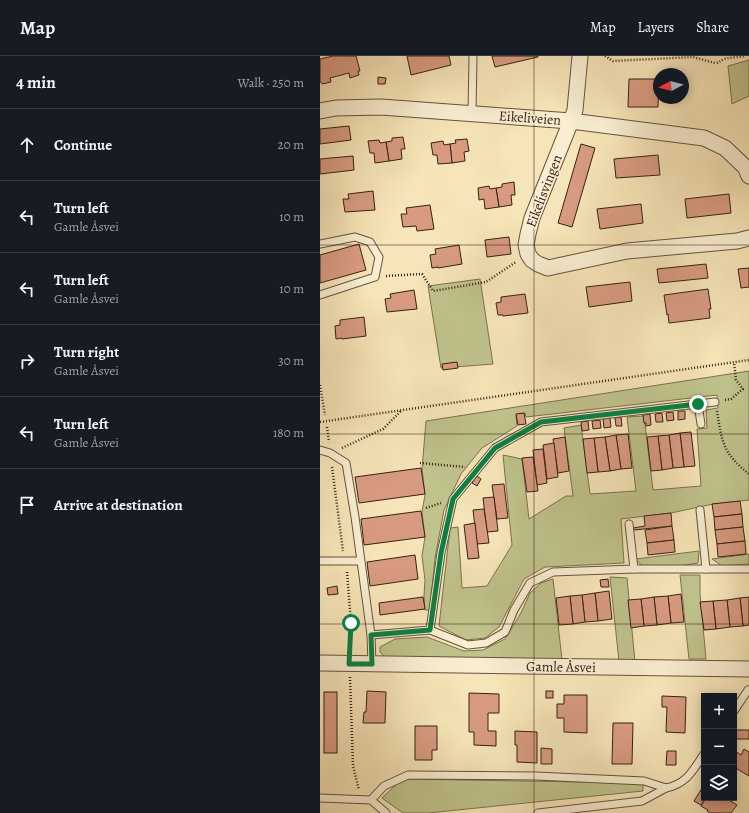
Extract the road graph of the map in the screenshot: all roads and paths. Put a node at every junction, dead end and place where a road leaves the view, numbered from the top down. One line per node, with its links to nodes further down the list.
1 (474, 56): 7 (lane)
2 (580, 56): 8 (street, Eikeliveien)
3 (605, 56): 5 (path)
4 (744, 56): 5 (path)
5 (724, 57)
6 (320, 110): 7 (street, Eikeliveien)
7 (472, 113): 8 (street, Eikeliveien)
8 (571, 121): 9 (street); 12 (street, Eikelisvingen)
9 (749, 176)
10 (749, 238): 12 (street)
11 (320, 244): 13 (lane)
12 (528, 254): 13 (path)
13 (375, 277): 14 (lane)
14 (320, 294)
15 (749, 360): 16 (path)
16 (734, 362): 18 (path); 20 (path)
17 (320, 386): 21 (path)
18 (716, 402): 19 (lane); 29 (path)
19 (698, 404): 23 (lane); 28 (lane)
20 (402, 411): 22 (path); 26 (path)
21 (325, 415)
22 (320, 422)
23 (700, 424)
24 (327, 427): 26 (path)
25 (320, 450): 26 (lane)
26 (330, 453): 33 (path); 34 (lane)
27 (420, 463): 28 (path)
28 (478, 469): 38 (lane)
29 (749, 474)
30 (700, 510): 36 (lane)
31 (629, 524): 35 (lane)
32 (320, 561): 33 (lane)
33 (345, 561): 34 (lane); 41 (path)
34 (360, 561): 39 (lane)
35 (634, 569): 36 (lane); 38 (lane)
36 (706, 569): 37 (lane)
37 (749, 569)
38 (430, 630): 39 (lane)
39 (371, 635): 42 (lane)
40 (320, 663): 41 (street, Gamle Åsvei)
41 (349, 664): 42 (street, Gamle Åsvei); 49 (path)
42 (372, 664): 43 (street, Gamle Åsvei)
43 (749, 669)
44 (748, 690): 45 (lane)
45 (737, 706)
46 (701, 758): 47 (lane)
47 (666, 788): 50 (lane); 52 (lane)
48 (320, 798): 49 (lane)
49 (361, 800): 50 (lane)
50 (372, 800): 51 (lane)
51 (386, 813)
52 (538, 813)

